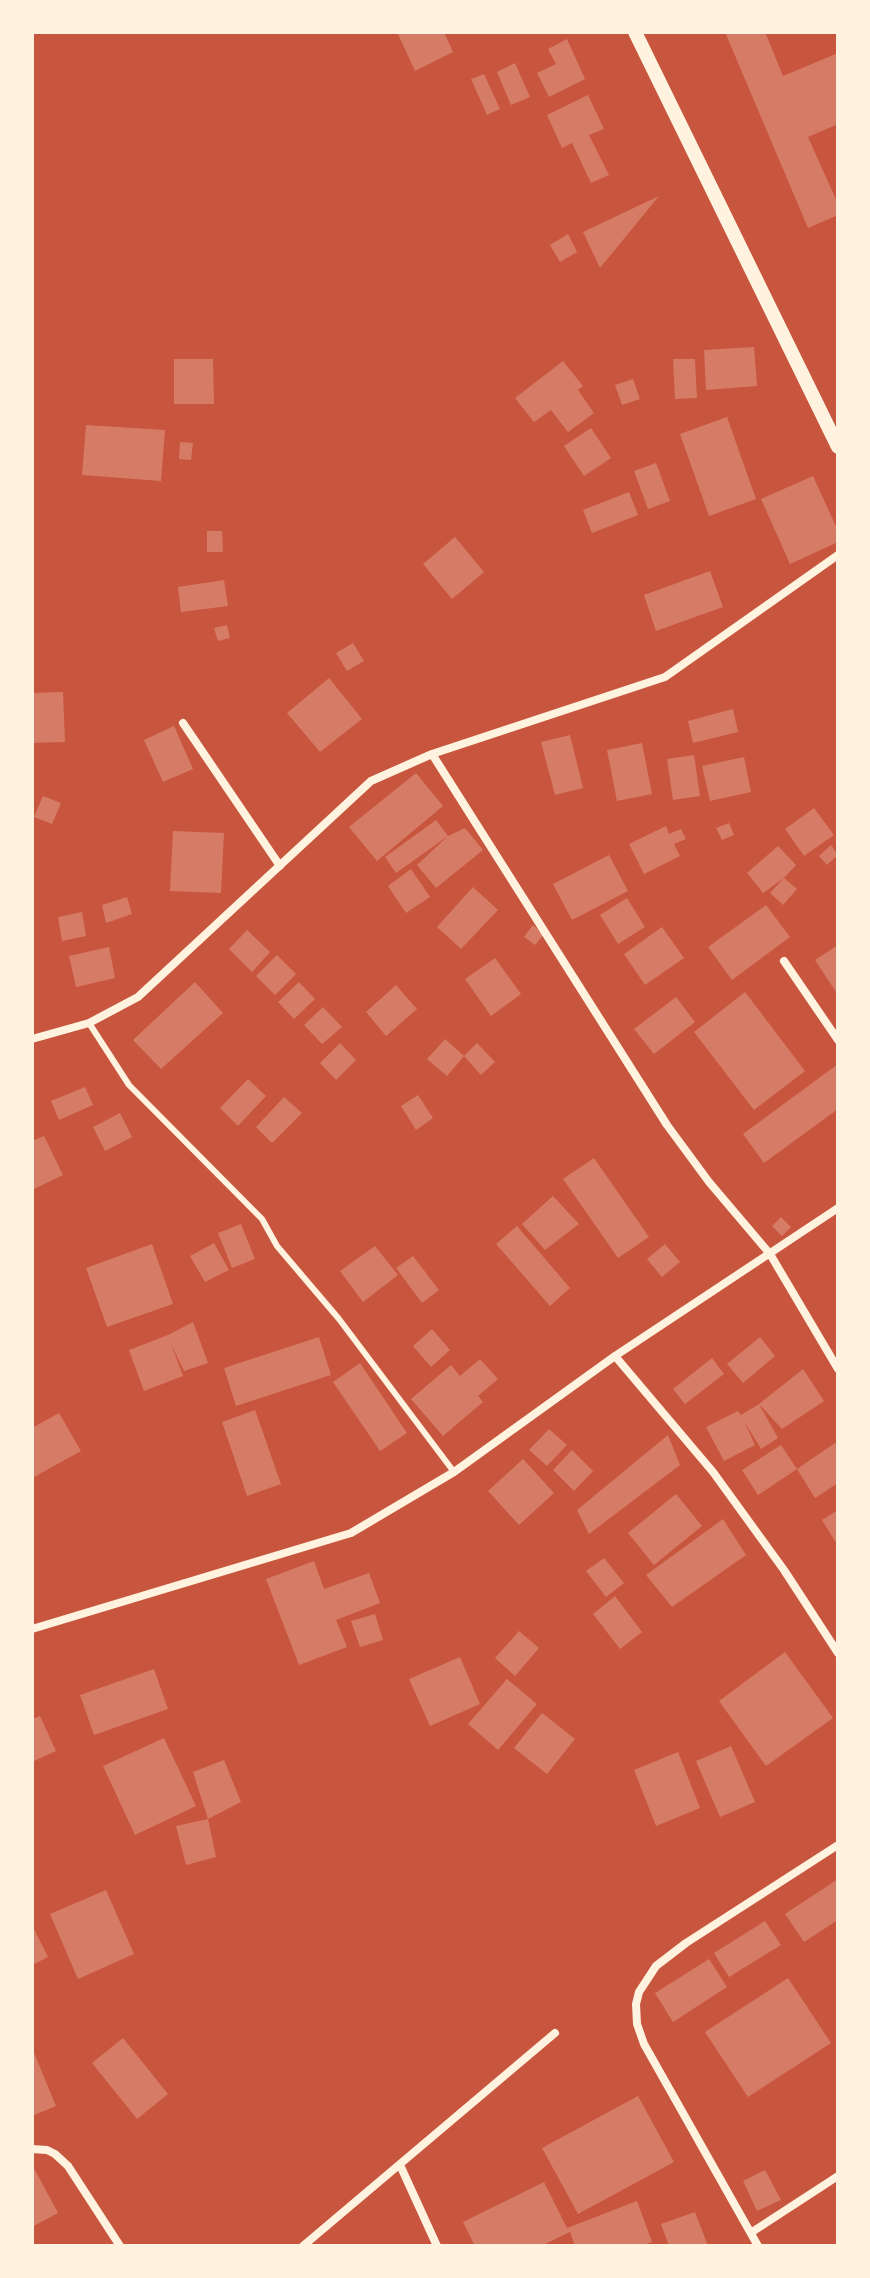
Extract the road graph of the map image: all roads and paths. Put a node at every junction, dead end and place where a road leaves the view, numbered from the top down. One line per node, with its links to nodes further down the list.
1 (635, 32): 2 (street)
2 (838, 447)
3 (838, 555): 5 (street)
4 (183, 723): 6 (street)
5 (432, 754): 6 (street); 12 (street)
6 (280, 866): 8 (street)
7 (784, 961): 10 (street)
8 (89, 1023): 9 (street); 15 (lane)
9 (32, 1039)
10 (838, 1040)
11 (838, 1208): 12 (street)
12 (770, 1254): 13 (street); 14 (street)
13 (615, 1356): 15 (street); 17 (street)
14 (838, 1369)
15 (454, 1472): 16 (street)
16 (32, 1629)
17 (838, 1653)
18 (838, 1845): 23 (street)
19 (555, 2033): 21 (street)
20 (32, 2149): 24 (street)
21 (400, 2165): 25 (street); 26 (street)
22 (838, 2176): 23 (street)
23 (752, 2232): 27 (street)
24 (120, 2246)
25 (303, 2246)
26 (437, 2246)
27 (758, 2246)

